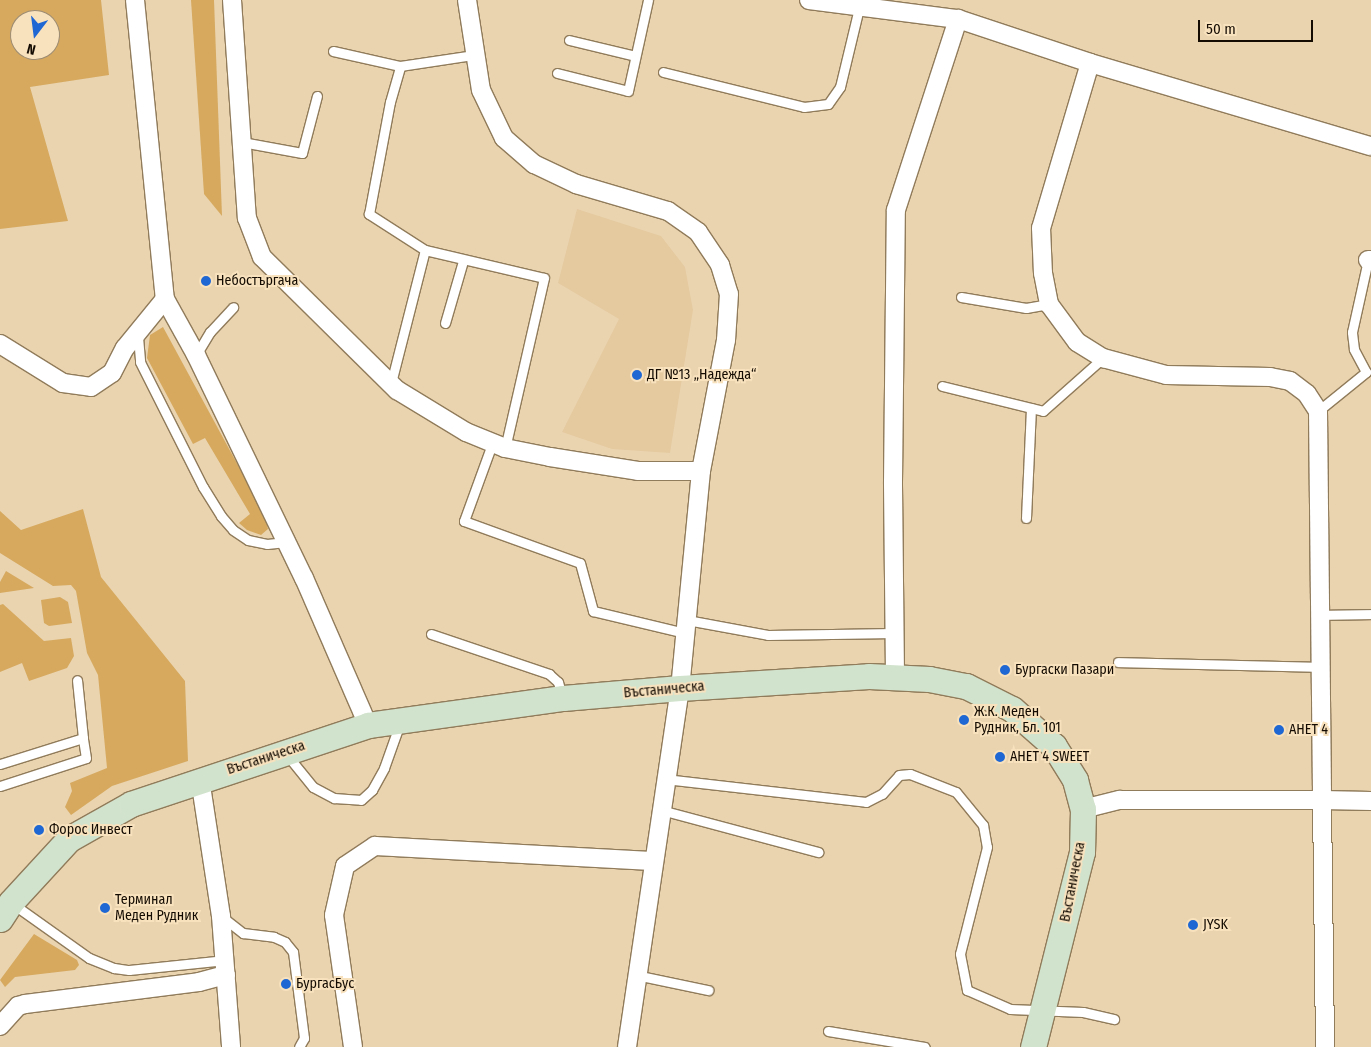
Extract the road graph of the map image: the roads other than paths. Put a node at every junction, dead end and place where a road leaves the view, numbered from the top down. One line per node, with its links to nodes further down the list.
1 (134, 0): 23 (street)
2 (232, 0): 17 (street)
3 (466, 0): 10 (street)
4 (648, 0): 11 (lane)
5 (808, 0): 6 (street)
6 (859, 8): 7 (street); 14 (lane)
7 (958, 19): 12 (street); 43 (street)
8 (569, 40): 11 (lane)
9 (333, 51): 13 (lane)
10 (474, 55): 13 (lane); 36 (street)
11 (635, 56): 15 (lane)
12 (1090, 63): 18 (street); 24 (street)
13 (400, 66): 19 (lane)
14 (663, 72)
15 (557, 73)
16 (317, 96): 17 (lane)
17 (242, 142): 31 (street)
18 (1371, 146)
19 (425, 250): 21 (lane); 31 (lane)
20 (1370, 260): 34 (lane)
21 (464, 261): 26 (lane); 35 (lane)
22 (961, 297): 24 (lane)
23 (165, 299): 27 (street); 29 (street)
24 (1049, 304): 30 (street)
25 (233, 307): 29 (lane)
26 (445, 323)
27 (139, 330): 28 (street); 38 (lane)
28 (0, 344)
29 (196, 355): 38 (street)
30 (1103, 358): 33 (lane); 34 (street)
31 (391, 383): 35 (street)
32 (942, 386): 33 (lane)
33 (1031, 408): 37 (lane)
34 (1318, 411): 40 (street)
35 (499, 446): 36 (street); 41 (lane)
36 (701, 471): 41 (street)
37 (1026, 518)
38 (286, 542): 51 (street)
39 (1371, 614): 40 (lane)
40 (1319, 615): 45 (street)
41 (686, 626): 43 (lane); 48 (street)
42 (431, 634): 49 (lane)
43 (895, 634): 46 (street)
44 (1118, 662): 45 (lane)
45 (1320, 666): 58 (street)
46 (895, 676): 48 (main road, Въстаническа); 61 (main road, Въстаническа)
47 (77, 680): 52 (lane)
48 (680, 688): 49 (main road, Въстаническа); 56 (street)
49 (563, 698): 50 (main road, Въстаническа)
50 (401, 721): 51 (main road, Въстаническа); 53 (lane)
51 (368, 725): 53 (main road, Въстаническа)
52 (83, 738): 54 (lane); 57 (lane)
53 (285, 752): 55 (main road, Въстаническа)
54 (0, 764)
55 (200, 779): 64 (main road, Въстаническа); 65 (street)
56 (665, 779): 60 (street); 69 (lane)
57 (0, 786)
58 (1322, 800): 59 (street); 61 (street); 79 (street)
59 (1371, 800)
60 (660, 810): 62 (lane); 63 (street)
61 (1083, 810): 69 (main road, Въстаническа)
62 (818, 852)
63 (652, 861): 67 (street); 75 (street)
64 (4, 906): 66 (lane)
65 (221, 916): 66 (street); 74 (lane)
66 (225, 968): 71 (street); 73 (street)
67 (636, 975): 68 (lane); 76 (street)
68 (708, 990)
69 (1043, 1010): 70 (lane); 78 (main road, Въстаническа)
70 (1114, 1019)
71 (0, 1026)
72 (828, 1031): 77 (lane)
73 (231, 1047)
74 (299, 1047)
75 (353, 1047)
76 (627, 1047)
77 (925, 1047)
78 (1033, 1047)
79 (1325, 1047)

